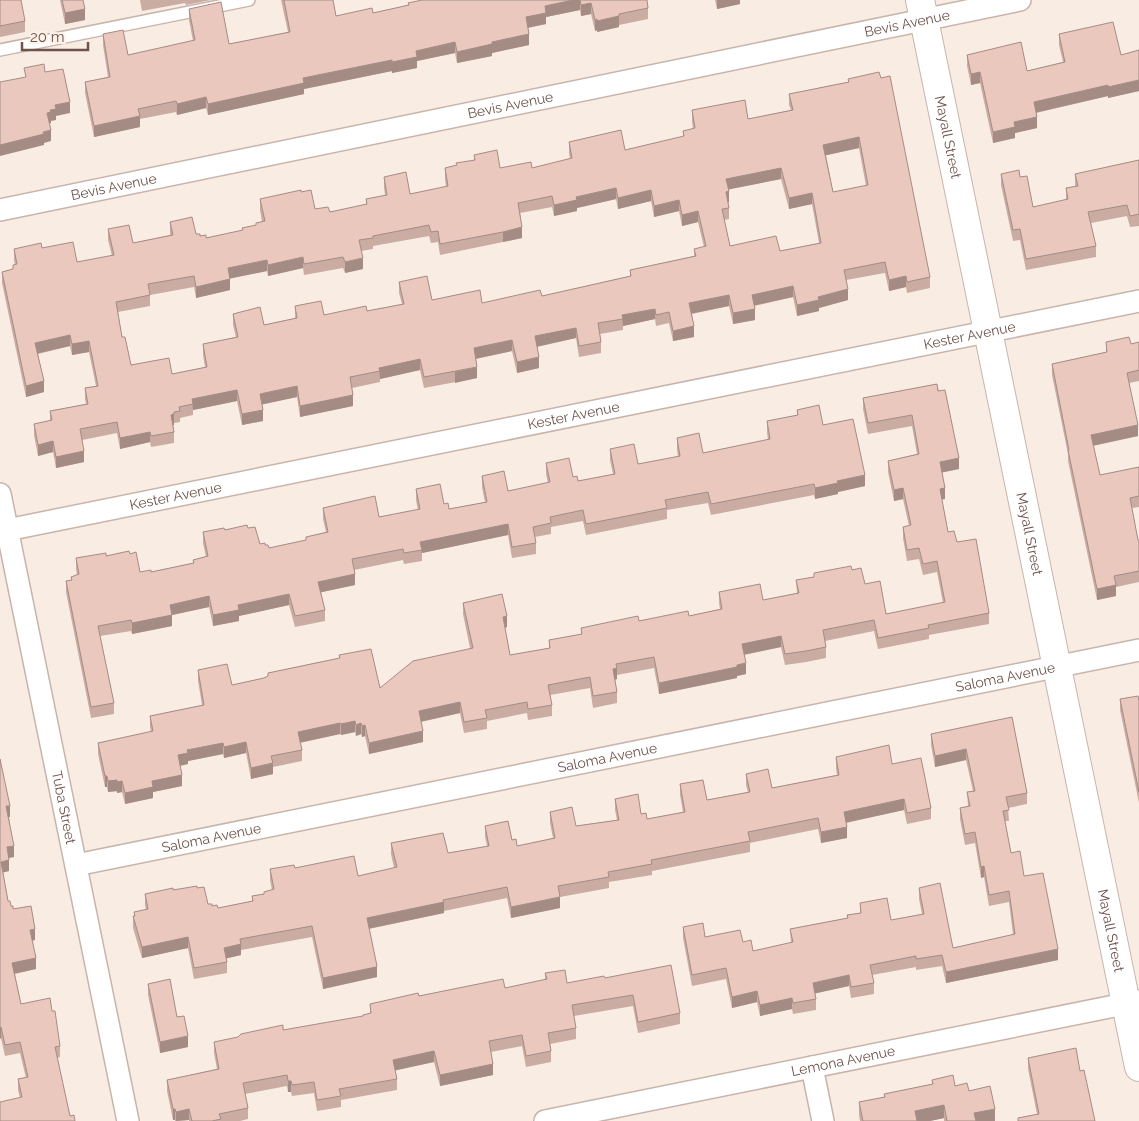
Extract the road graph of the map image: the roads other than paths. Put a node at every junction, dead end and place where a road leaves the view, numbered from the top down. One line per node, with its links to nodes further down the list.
1 (249, 0): 4 (lane)
2 (1020, 0): 3 (street, Bevis Avenue)
3 (922, 10): 5 (street, Bevis Avenue); 7 (street, Mayall Street)
4 (0, 50)
5 (0, 210)
6 (1139, 301): 7 (street, Kester Avenue)
7 (989, 332): 9 (street, Kester Avenue); 11 (street, Mayall Street)
8 (0, 494): 9 (street, Tuba Street)
9 (7, 530): 12 (street, Tuba Street)
10 (1139, 650): 11 (street, Saloma Avenue)
11 (1056, 668): 12 (street, Saloma Avenue); 13 (street, Mayall Street)
12 (76, 865): 16 (street, Tuba Street)
13 (1132, 1002): 14 (street, Lemona Avenue); 15 (street, Mayall Street)
14 (812, 1066): 17 (street, Lemona Avenue); 18 (street)
15 (1139, 1067)
16 (128, 1121)
17 (545, 1121)
18 (823, 1121)

